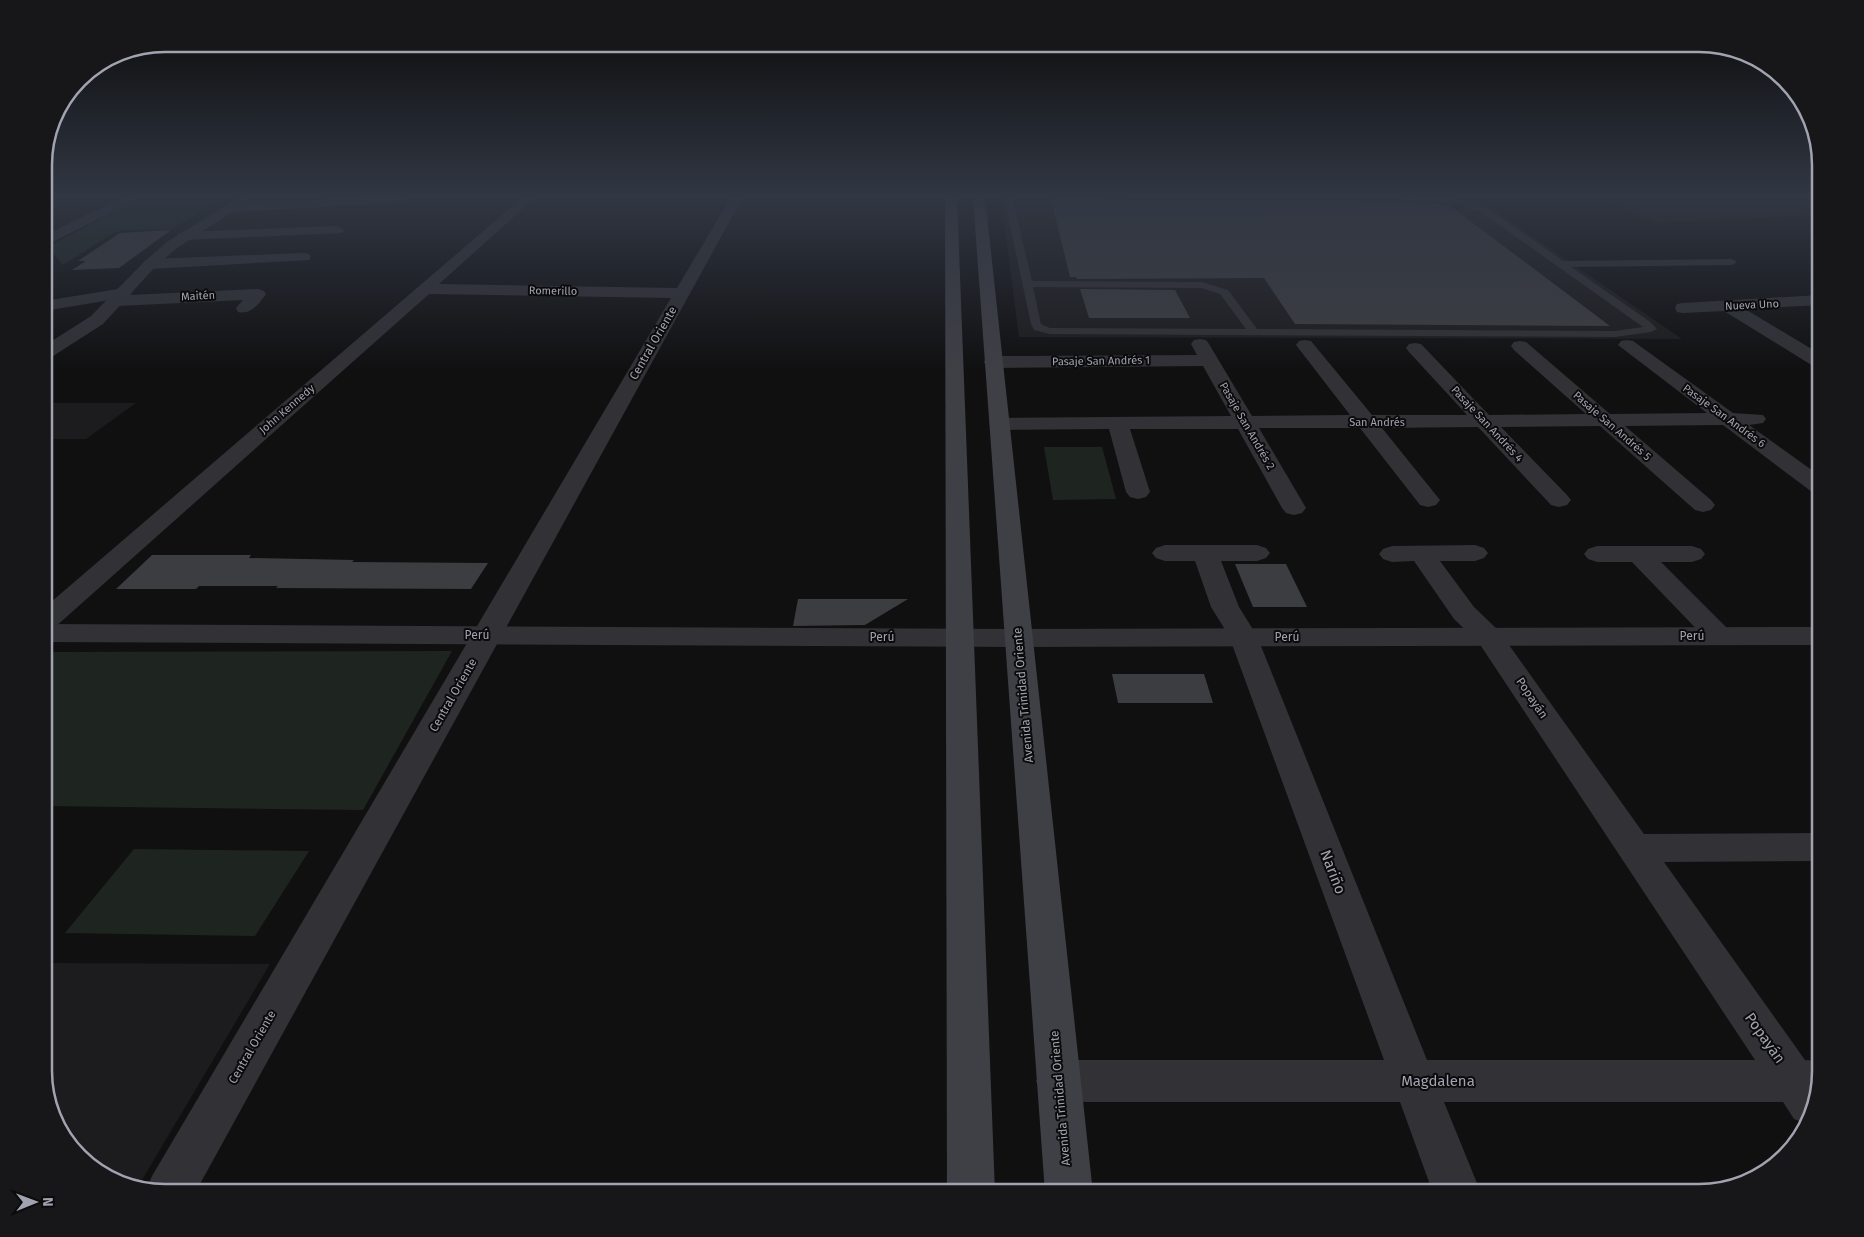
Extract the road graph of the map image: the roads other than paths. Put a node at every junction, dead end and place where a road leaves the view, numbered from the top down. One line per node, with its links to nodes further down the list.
1 (161, 255): 10 (street)
2 (463, 255): 13 (street, John Kennedy)
3 (704, 255): 14 (street, Central Oriente)
4 (952, 255): 60 (main road)
5 (984, 255): 29 (main road, Avenida Trinidad Oriente)
6 (1021, 255): 12 (lane)
7 (1548, 255): 11 (lane)
8 (304, 257): 10 (street)
9 (1732, 262): 11 (lane)
10 (150, 264): 15 (street)
11 (1561, 264): 21 (lane)
12 (1027, 284): 21 (lane); 21 (lane)
13 (424, 289): 14 (street, Romerillo); 53 (street, John Kennedy)
14 (682, 292): 55 (street, Central Oriente)
15 (120, 297): 17 (street); 19 (street, Maitén); 25 (street)
16 (1812, 301): 18 (street, Nueva Uno)
17 (53, 304)
18 (1728, 306): 20 (street, Nueva Uno); 28 (street)
19 (244, 308)
20 (1683, 308)
21 (1254, 332)
22 (1305, 345): 35 (street)
23 (1627, 345): 30 (street, Pasaje San Andrés 6)
24 (1520, 346): 32 (street, Pasaje San Andrés 5)
25 (53, 348)
26 (1415, 348): 33 (street, Pasaje San Andrés 4)
27 (1204, 352): 29 (street, Pasaje San Andrés 1); 34 (street, Pasaje San Andrés 2)
28 (1812, 357)
29 (993, 362): 37 (main road, Avenida Trinidad Oriente)
30 (1728, 419): 31 (street, San Andrés); 32 (street, San Andrés); 38 (street, Pasaje San Andrés 6)
31 (1756, 419)
32 (1604, 420): 33 (street, San Andrés); 42 (street, Pasaje San Andrés 5)
33 (1484, 421): 35 (street, San Andrés); 41 (street, Pasaje San Andrés 4)
34 (1245, 422): 35 (street, San Andrés); 36 (street, San Andrés); 43 (street, Pasaje San Andrés 2)
35 (1366, 422): 40 (street)
36 (1118, 423): 37 (street, San Andrés); 39 (street)
37 (998, 424): 61 (main road, Avenida Trinidad Oriente)
38 (1812, 482)
39 (1138, 492)
40 (1428, 500)
41 (1559, 500)
42 (1703, 506)
43 (1294, 508)
44 (1164, 553): 45 (street)
45 (1205, 553): 46 (street); 56 (street, Nariño)
46 (1257, 553)
47 (1474, 553): 49 (street)
48 (1392, 554): 49 (street)
49 (1422, 554): 57 (street, Popayán)
50 (1597, 554): 51 (street)
51 (1639, 554): 52 (street); 58 (street, Perú)
52 (1692, 554)
53 (53, 614)
54 (53, 633): 55 (street, Perú)
55 (487, 635): 60 (street, Perú); 67 (street, Central Oriente)
56 (1243, 636): 57 (street, Perú); 61 (street, Perú); 65 (street, Nariño)
57 (1489, 636): 58 (street, Perú); 63 (street, Popayán)
58 (1719, 636): 59 (street, Perú)
59 (1812, 636)
60 (959, 637): 61 (street, Perú); 68 (main road)
61 (1017, 638): 64 (main road, Avenida Trinidad Oriente)
62 (1812, 847): 63 (street)
63 (1635, 848): 66 (street, Popayán)
64 (1058, 1081): 65 (street, Magdalena); 69 (main road, Avenida Trinidad Oriente)
65 (1414, 1081): 66 (street, Magdalena); 70 (street, Nariño)
66 (1807, 1088)
67 (174, 1184)
68 (971, 1184)
69 (1068, 1184)
70 (1454, 1184)

